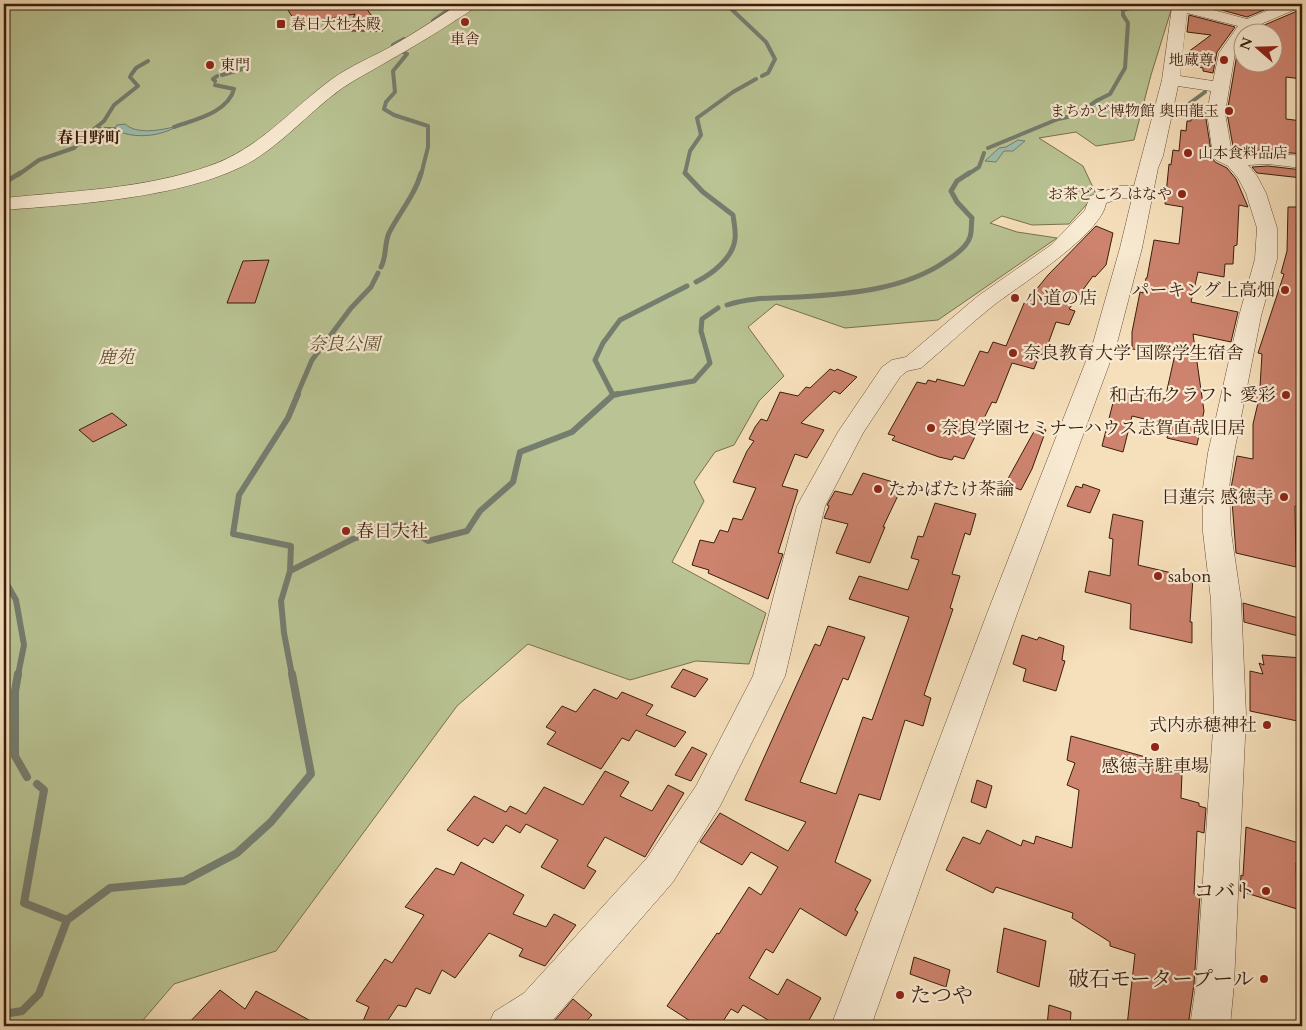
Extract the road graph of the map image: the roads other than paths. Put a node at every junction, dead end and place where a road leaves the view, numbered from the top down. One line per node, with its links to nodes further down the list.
1 (468, 4): 12 (street)
2 (1296, 4): 5 (street)
3 (1181, 5): 4 (street); 7 (street)
4 (1241, 22)
5 (1253, 22)
6 (1234, 43): 8 (street)
7 (1171, 80): 8 (street); 11 (street)
8 (1221, 87): 9 (street)
9 (1235, 162): 10 (street); 15 (street)
10 (1302, 162)
11 (1144, 192): 13 (street); 14 (street)
12 (4, 204)
13 (508, 1026)
14 (851, 1026)
15 (1210, 1026)

